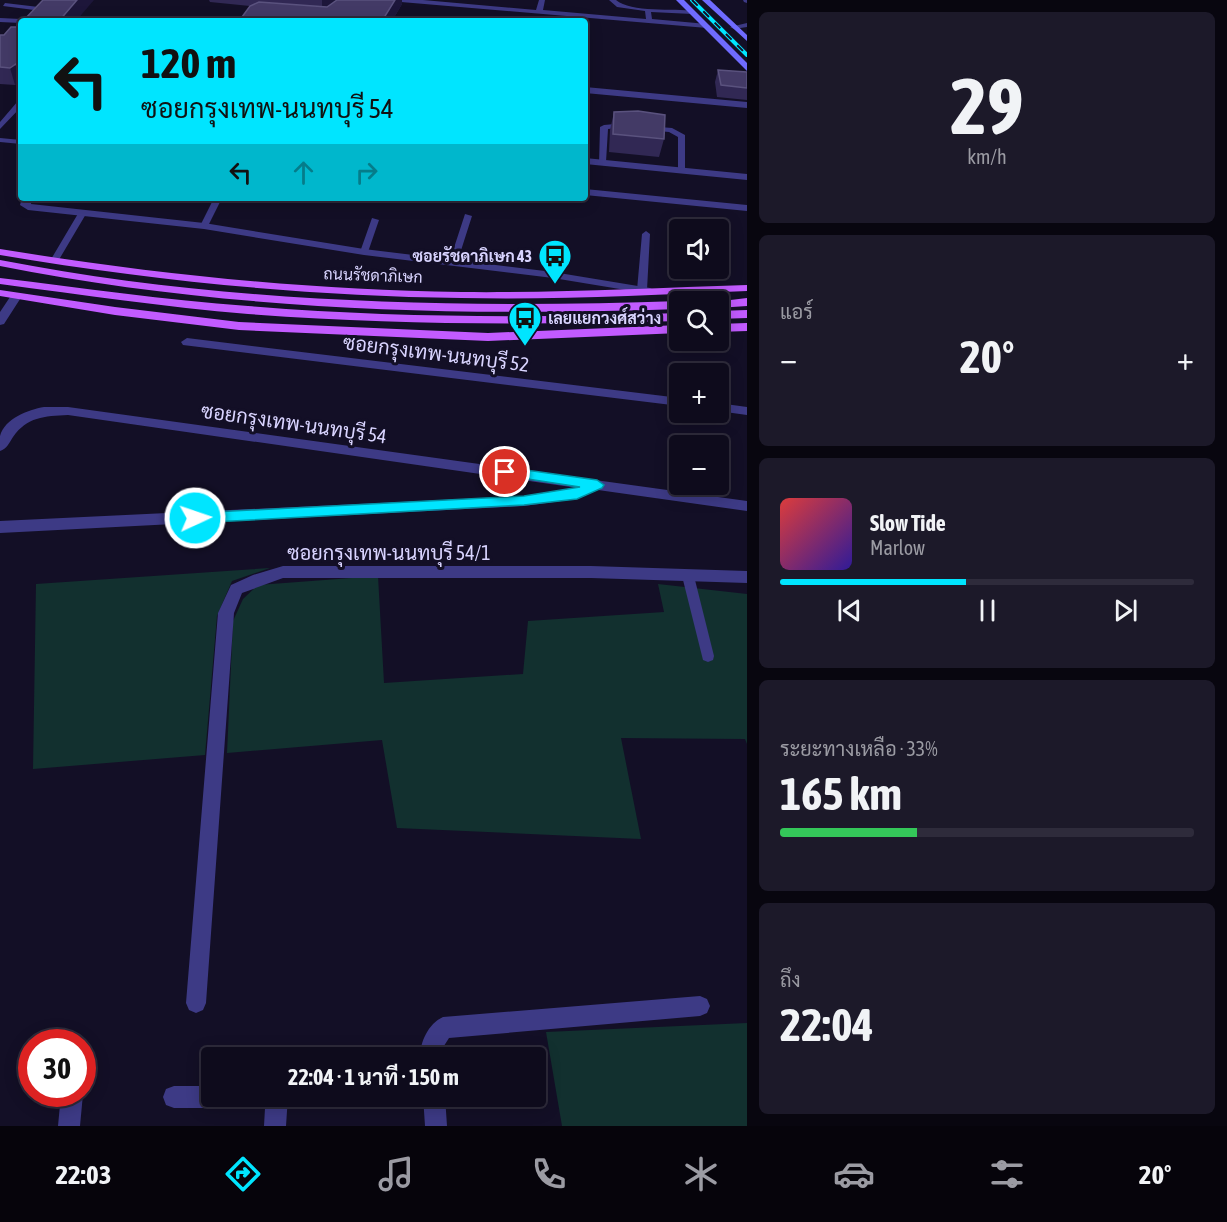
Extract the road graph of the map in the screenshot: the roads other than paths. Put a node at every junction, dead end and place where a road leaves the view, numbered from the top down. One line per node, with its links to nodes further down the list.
1 (401, 0): 8 (lane)
2 (508, 0): 10 (lane)
3 (542, 0): 13 (lane)
4 (612, 0): 11 (lane)
5 (662, 0): 12 (lane)
6 (680, 0): 14 (main road)
7 (706, 0): 21 (main road)
8 (464, 3): 10 (lane)
9 (6, 5): 15 (lane)
10 (505, 9): 13 (lane)
11 (648, 9): 12 (lane); 18 (lane)
12 (667, 11): 14 (lane)
13 (539, 12): 18 (lane)
14 (692, 12): 20 (main road)
15 (38, 18)
16 (0, 20): 17 (lane)
17 (18, 21)
18 (649, 21): 20 (lane)
19 (747, 25): 21 (street)
20 (707, 26): 21 (main road); 23 (main road)
21 (734, 27): 22 (main road)
22 (747, 39)
23 (747, 68)
24 (588, 90): 25 (street)
25 (747, 105)
26 (18, 107): 27 (lane)
27 (0, 128)
28 (0, 140): 29 (lane)
29 (18, 142)
30 (588, 161): 31 (street)
31 (602, 162): 32 (street); 32 (lane)
32 (682, 170): 33 (street)
33 (747, 177)
34 (588, 192): 37 (street)
35 (26, 201): 38 (street)
36 (217, 201): 41 (lane)
37 (747, 208)
38 (82, 214): 41 (street); 45 (lane)
39 (468, 216): 47 (lane)
40 (375, 220): 44 (lane)
41 (204, 226): 44 (street)
42 (646, 234): 50 (lane)
43 (0, 252): 45 (main road, ถนนรัชดาภิเษก)
44 (364, 252): 47 (street)
45 (54, 261): 50 (main road, ถนนรัชดาภิเษก)
46 (0, 263): 56 (main road, ถนนรัชดาภิเษก)
47 (453, 263): 50 (street)
48 (0, 281): 59 (main road)
49 (747, 288): 50 (main road, ถนนรัชดาภิเษก)
50 (643, 291): 53 (main road)
51 (0, 292): 52 (main road)
52 (16, 296): 60 (street); 65 (main road)
53 (669, 298)
54 (747, 302): 55 (main road)
55 (729, 303)
56 (669, 304)
57 (747, 314): 58 (main road)
58 (729, 315)
59 (669, 317)
60 (0, 321)
61 (669, 327): 65 (main road)
62 (747, 327): 63 (main road)
63 (729, 328)
64 (669, 329): 65 (main road)
65 (654, 330)
66 (187, 342): 67 (street, ซอยกรุงเทพ-นนทบุรี 52)
67 (669, 401)
68 (729, 409): 69 (street)
69 (747, 411)
70 (0, 446): 71 (street, ซอยกรุงเทพ-นนทบุรี 54)
71 (597, 485): 72 (street, ซอยกรุงเทพ-นนทบุรี 54); 73 (street, ซอยกรุงเทพ-นนทบุรี 54)
72 (747, 506)
73 (0, 527)
74 (688, 576): 75 (street, ซอยกรุงเทพ-นนทบุรี 54/1); 76 (lane); 77 (street, ซอยกรุงเทพ-นนทบุรี 54/1)
75 (747, 577)
76 (708, 656)
77 (196, 1003)
78 (700, 1006): 79 (street)
79 (430, 1047)
80 (174, 1097): 81 (street)
81 (201, 1097)
82 (71, 1107): 85 (street)
83 (276, 1107): 86 (street)
84 (435, 1107): 87 (street)
85 (69, 1126)
86 (275, 1126)
87 (436, 1126)

